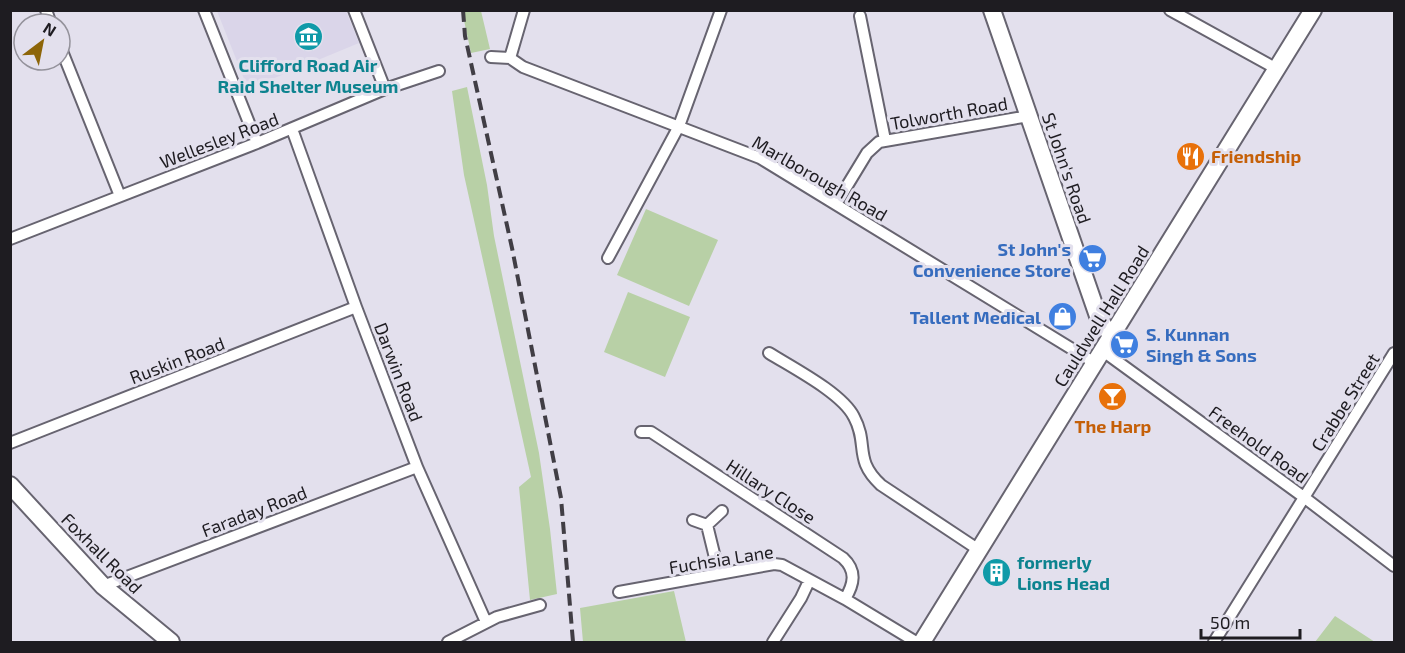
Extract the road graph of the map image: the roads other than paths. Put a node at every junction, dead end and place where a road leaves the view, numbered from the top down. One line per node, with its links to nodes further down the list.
1 (204, 10): 19 (street)
2 (354, 10): 14 (street)
3 (524, 10): 10 (street)
4 (721, 10): 16 (street)
5 (992, 10): 15 (street, St John's Road)
6 (1170, 10): 11 (street)
7 (1313, 10): 11 (street, Cauldwell Hall Road)
8 (860, 16): 18 (street)
9 (491, 57): 10 (street)
10 (510, 58): 16 (street, Marlborough Road)
11 (1277, 69): 25 (street, Cauldwell Hall Road)
12 (439, 71): 14 (street, Wellesley Road)
13 (70, 72): 20 (street)
14 (385, 89): 17 (street, Wellesley Road)
15 (1029, 116): 18 (street, Tolworth Road); 25 (street, St John's Road)
16 (679, 126): 21 (street, Marlborough Road); 23 (street)
17 (292, 129): 19 (street, Wellesley Road); 24 (street, Darwin Road)
18 (885, 140): 21 (street, Tolworth Road)
19 (257, 143): 20 (street, Wellesley Road)
20 (120, 196): 22 (street, Wellesley Road)
21 (836, 204): 28 (street, Marlborough Road)
22 (10, 239)
23 (608, 258)
24 (356, 308): 30 (street, Ruskin Road); 31 (street, Darwin Road)
25 (1113, 334): 28 (street, Cauldwell Hall Road)
26 (769, 353): 37 (street)
27 (1395, 353): 33 (street, Crabbe Street)
28 (1099, 357): 33 (street, Freehold Road); 37 (street, Cauldwell Hall Road)
29 (641, 432): 43 (street, Hillary Close)
30 (10, 443)
31 (417, 467): 41 (street, Faraday Road); 45 (street, Darwin Road)
32 (10, 485): 41 (street, Foxhall Road)
33 (1305, 498): 38 (street, Freehold Road); 51 (street, Crabbe Street)
34 (722, 511): 36 (street)
35 (693, 520): 36 (street)
36 (707, 525): 39 (street)
37 (980, 550): 50 (street, Cauldwell Hall Road)
38 (1395, 566)
39 (719, 574): 40 (street, Fuchsia Lane); 42 (street, Fuchsia Lane)
40 (809, 581): 43 (street, Fuchsia Lane); 48 (street)
41 (103, 586): 46 (street, Foxhall Road)
42 (619, 592)
43 (845, 599): 49 (street, Fuchsia Lane)
44 (540, 605): 45 (street)
45 (486, 622): 47 (street)
46 (171, 642)
47 (448, 642)
48 (773, 642)
49 (916, 642)
50 (922, 642)
51 (1214, 642)

